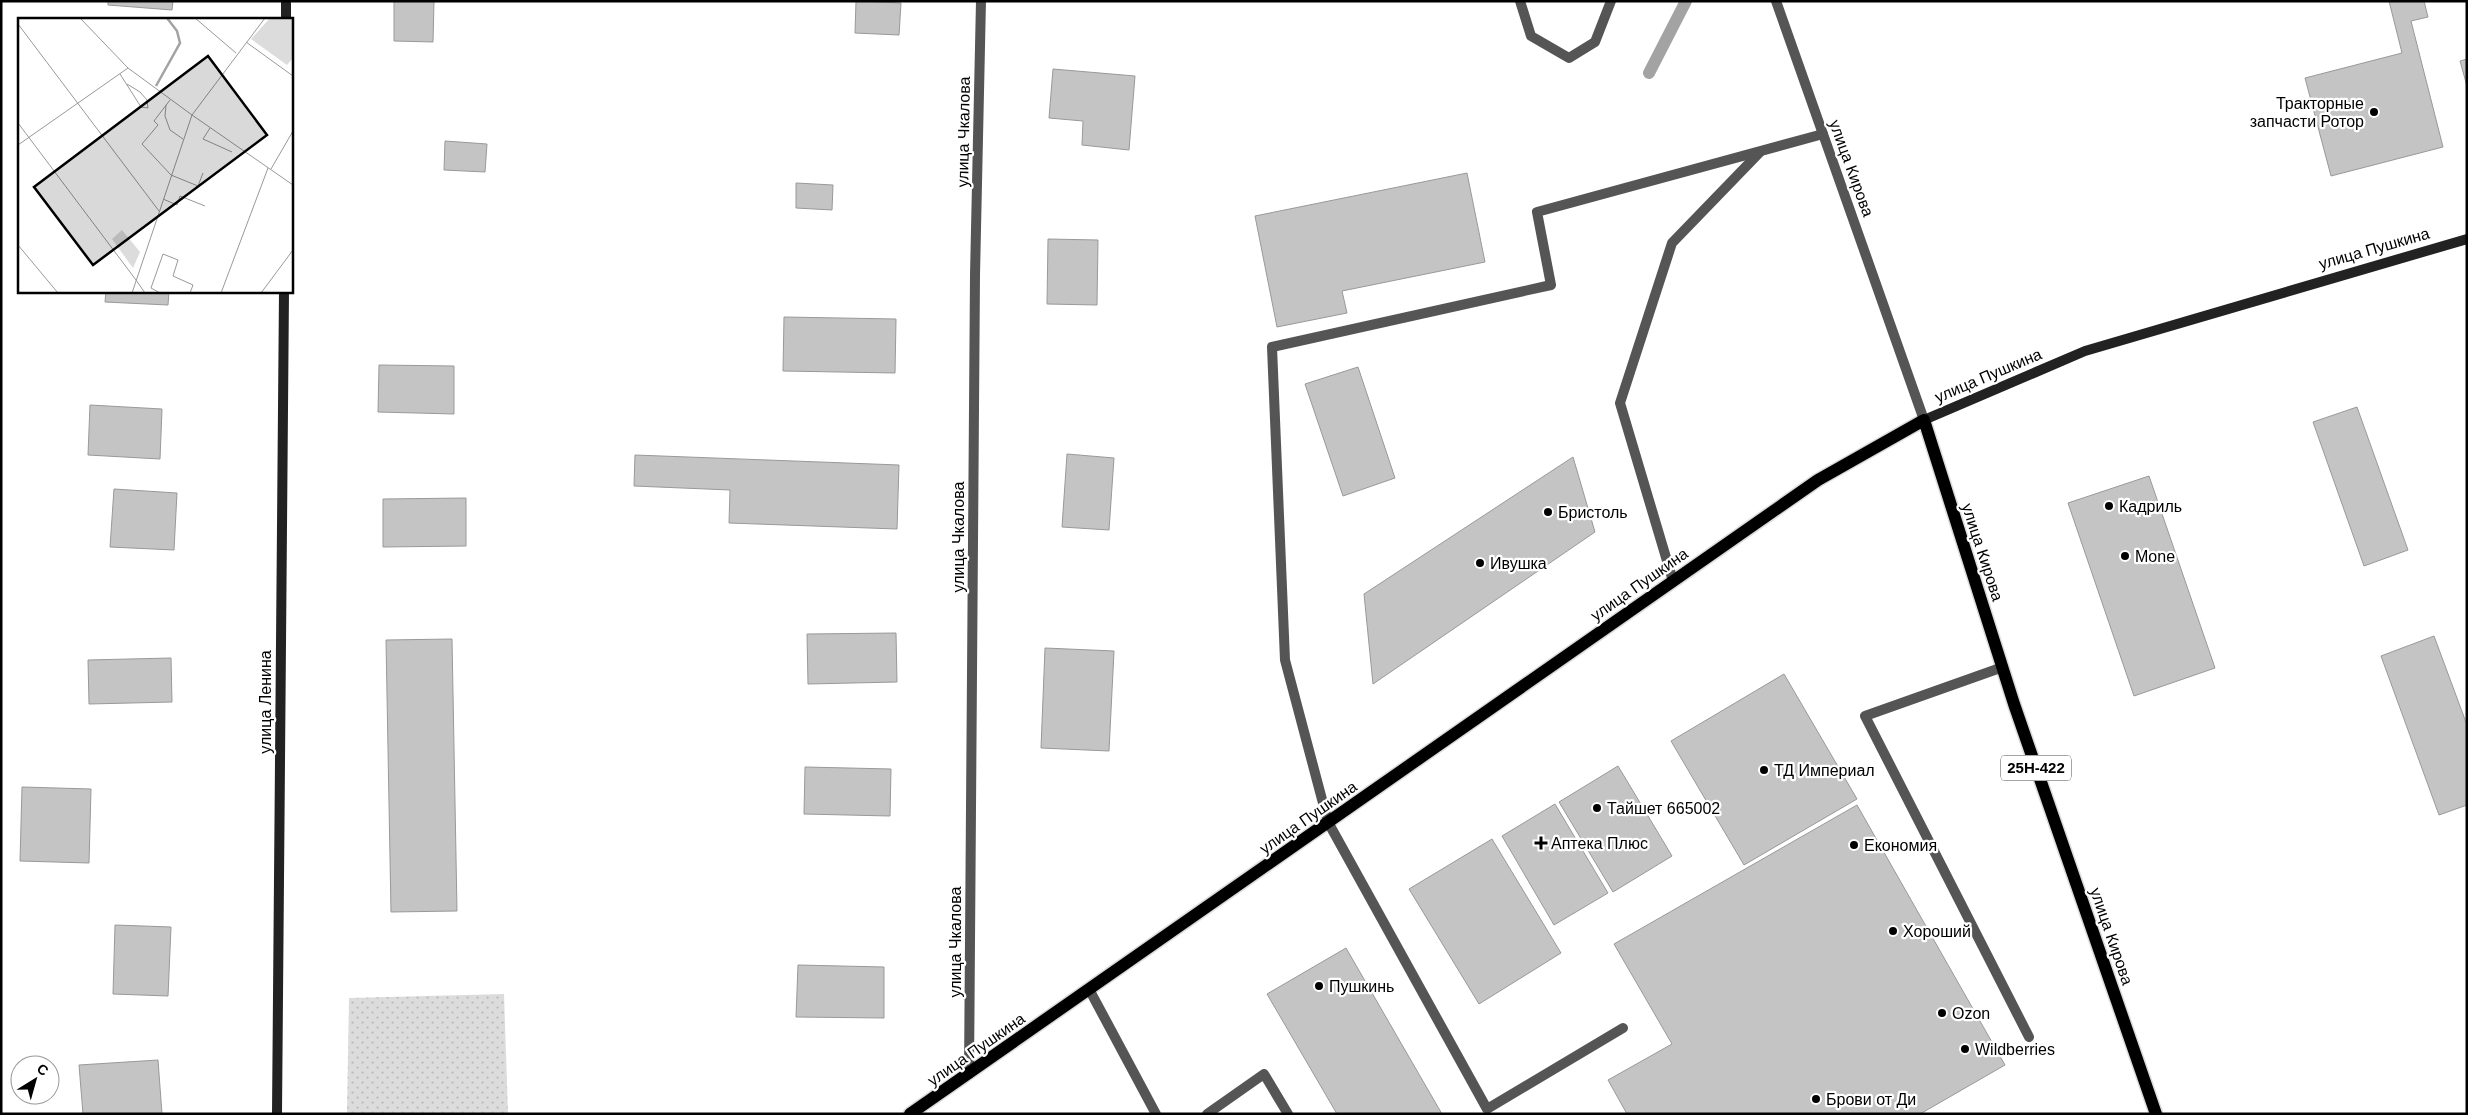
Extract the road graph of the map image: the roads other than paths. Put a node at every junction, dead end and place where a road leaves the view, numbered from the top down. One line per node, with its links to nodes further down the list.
1 (286, 1): 6 (main road)
2 (981, 1): 18 (street, улица Чкалова)
3 (1520, 1): 4 (street)
4 (1611, 1)
5 (1776, 1): 7 (street, улица Кирова)
6 (286, 18)
7 (1823, 134): 8 (street); 11 (street, улица Кирова)
8 (1760, 152): 12 (street); 14 (street)
9 (2467, 239): 11 (main road, улица Пушкина)
10 (284, 292): 19 (main road, улица Ленина)
11 (1924, 420): 12 (main road, улица Пушкина); 13 (main road, улица Кирова / 25Н-422)
12 (1673, 581): 14 (main road, улица Пушкина)
13 (2003, 667): 17 (street); 24 (main road, улица Кирова / 25Н-422)
14 (1328, 822): 15 (main road, улица Пушкина); 16 (street)
15 (1089, 990): 18 (main road, улица Пушкина); 21 (street)
16 (1623, 1028)
17 (2029, 1036)
18 (968, 1074): 20 (main road, улица Пушкина)
19 (277, 1114)
20 (910, 1114)
21 (1156, 1114)
22 (1207, 1114): 23 (street)
23 (1288, 1114)
24 (2156, 1114)

